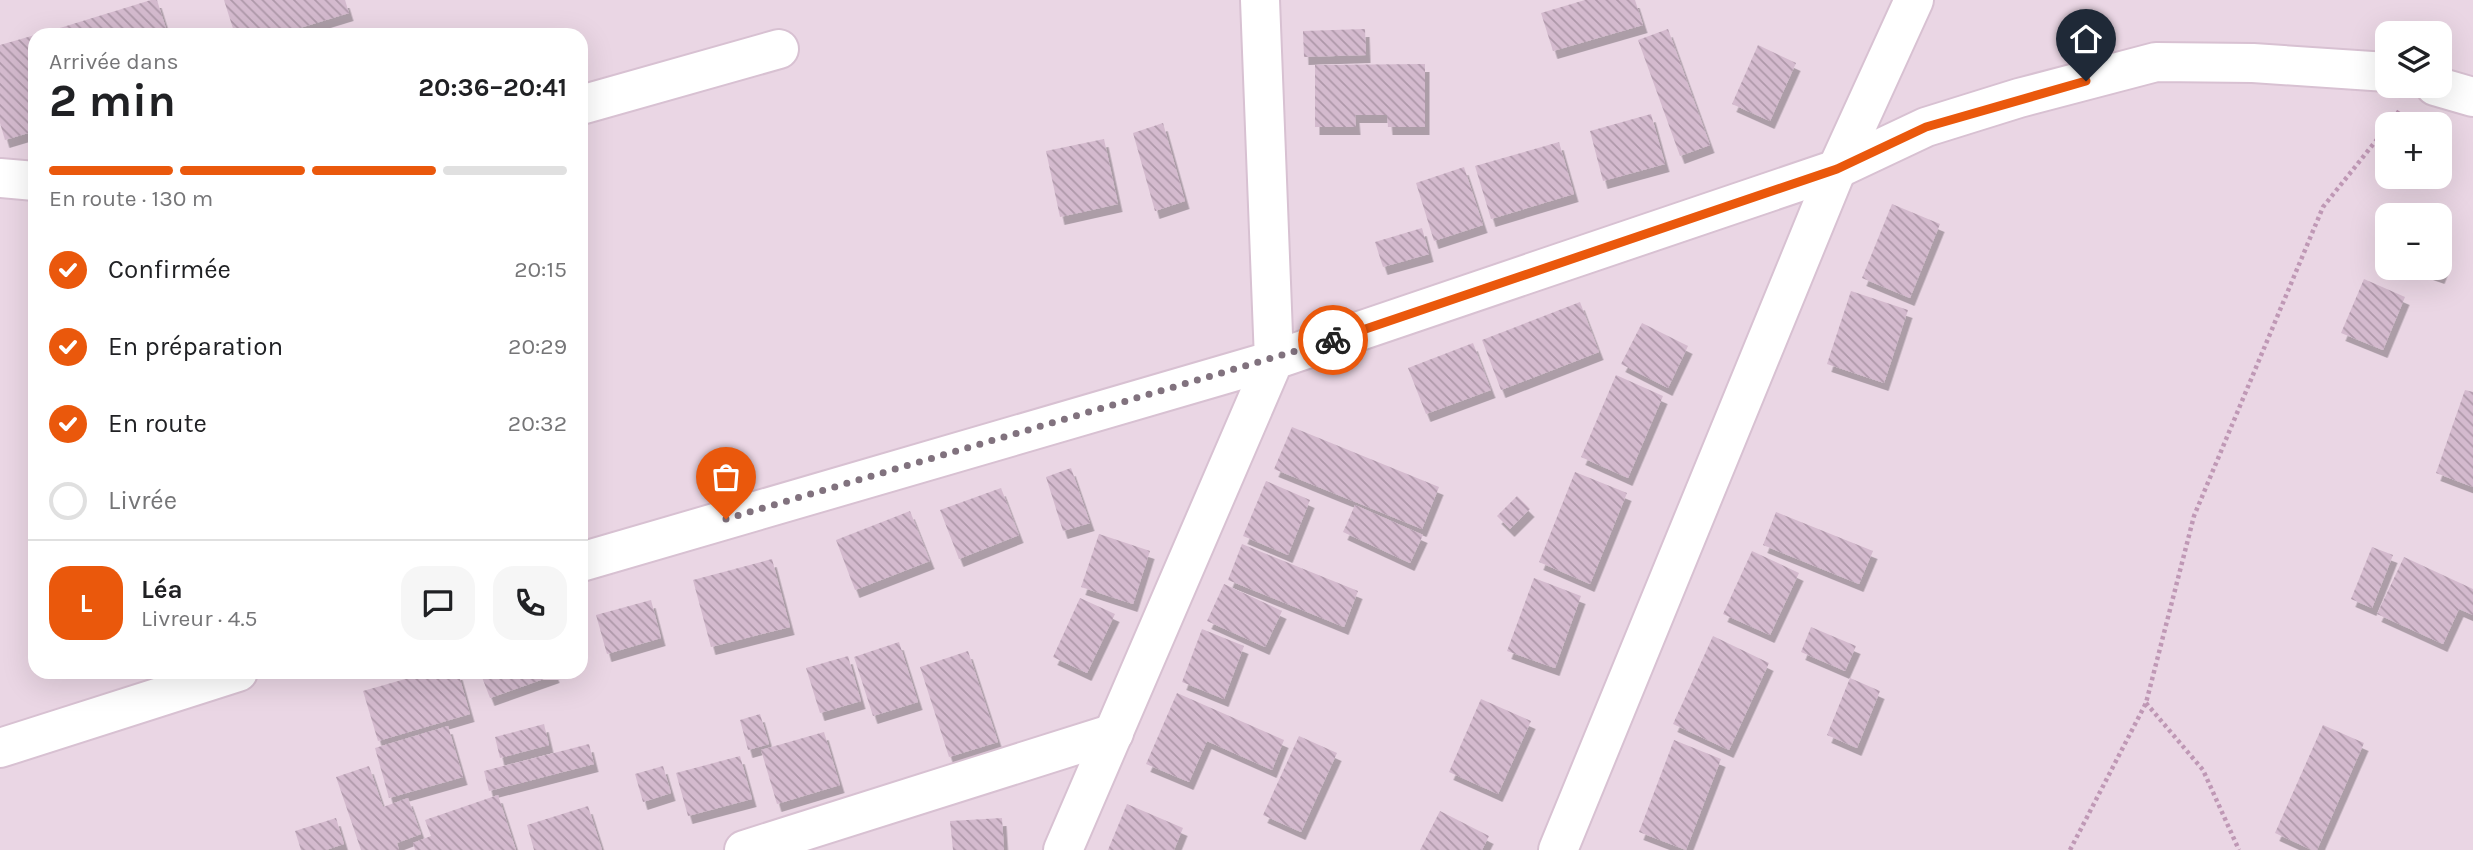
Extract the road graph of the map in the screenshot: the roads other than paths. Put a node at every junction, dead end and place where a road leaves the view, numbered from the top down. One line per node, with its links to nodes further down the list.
1 (1914, 0): 8 (street)
2 (1258, 1): 11 (street)
3 (779, 49): 7 (street)
4 (2375, 71): 8 (street)
5 (2452, 91): 6 (street)
6 (2473, 97)
7 (588, 103)
8 (1837, 169): 11 (street); 18 (street)
9 (0, 178): 10 (street)
10 (28, 180)
11 (1274, 360): 12 (street); 14 (street)
12 (588, 560)
13 (216, 679): 15 (street)
14 (1114, 733): 16 (street); 17 (street)
15 (0, 748)
16 (744, 850)
17 (1063, 850)
18 (1558, 850)

